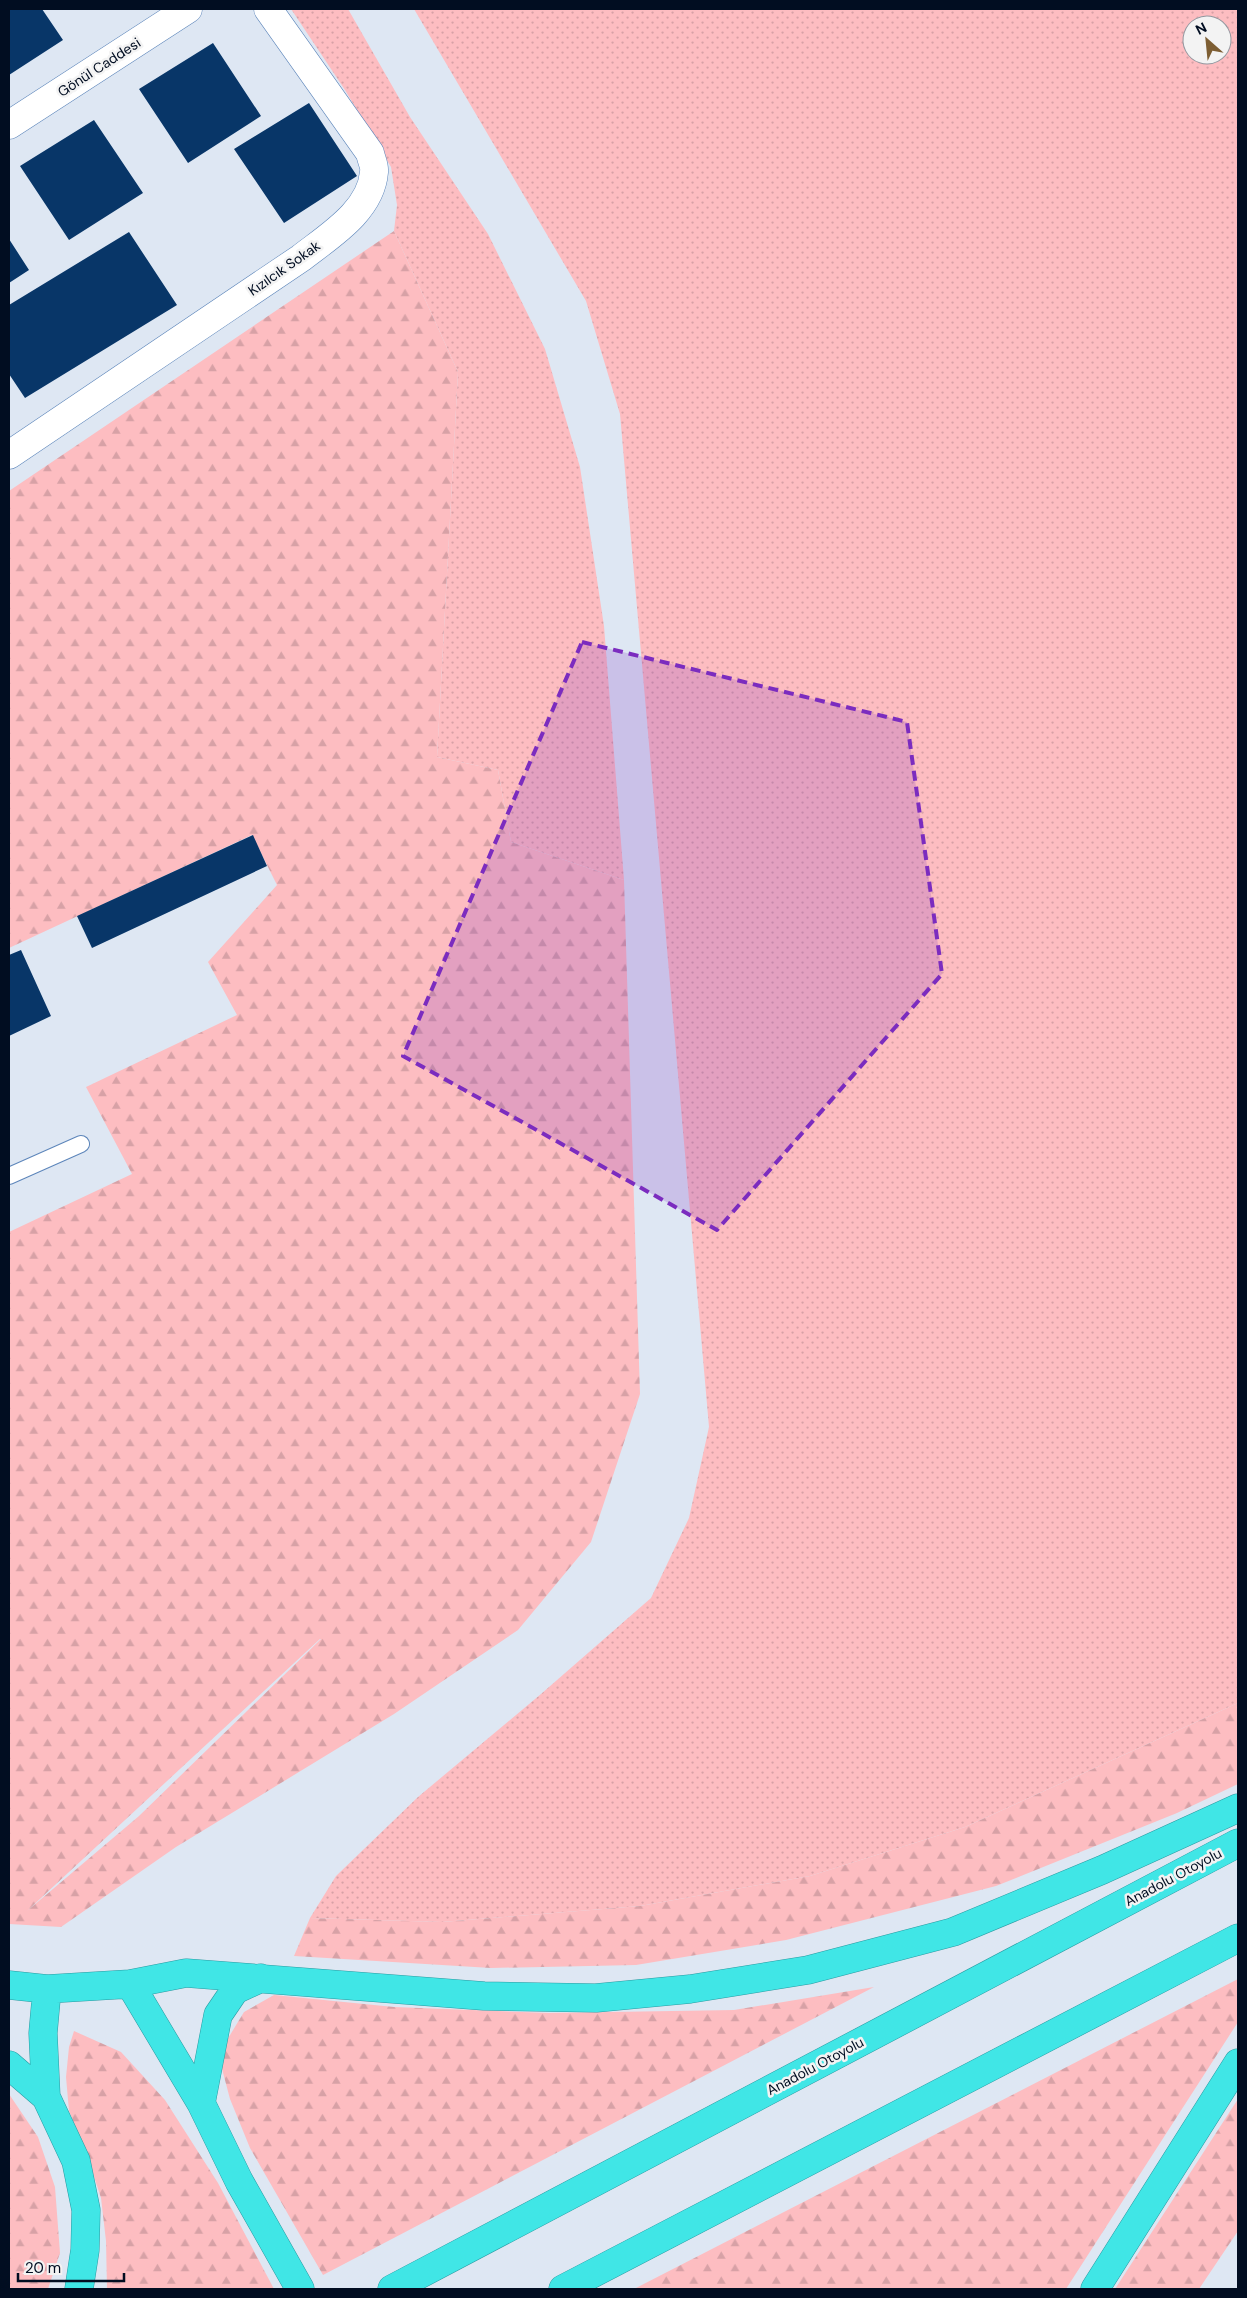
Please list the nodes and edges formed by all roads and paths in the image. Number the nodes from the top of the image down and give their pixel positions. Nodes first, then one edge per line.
1 (188, 9) edge
2 (268, 9) edge
3 (9, 126) edge
4 (9, 455) edge
5 (81, 1144) dead end
6 (9, 1176) edge
7 (1238, 1808) edge
8 (1238, 1843) edge
9 (1238, 1938) edge
10 (261, 1978) junction
11 (130, 1984) junction
12 (9, 1985) edge
13 (47, 1989) junction
14 (1238, 2063) edge
15 (9, 2065) edge
16 (46, 2097) junction
17 (201, 2103) junction
18 (79, 2289) edge
19 (300, 2289) edge
20 (392, 2289) edge
21 (563, 2289) edge
22 (1095, 2289) edge

1 - 3 street, Gönül Caddesi
2 - 4 street, Kızılcık Sokak
5 - 6 lane
7 - 10 highway
8 - 20 highway, Anadolu Otoyolu
9 - 21 highway
10 - 11 highway
10 - 17 highway
11 - 13 highway
11 - 17 highway
12 - 13 highway
13 - 16 highway
14 - 22 highway
15 - 16 highway
16 - 18 highway
17 - 19 highway

